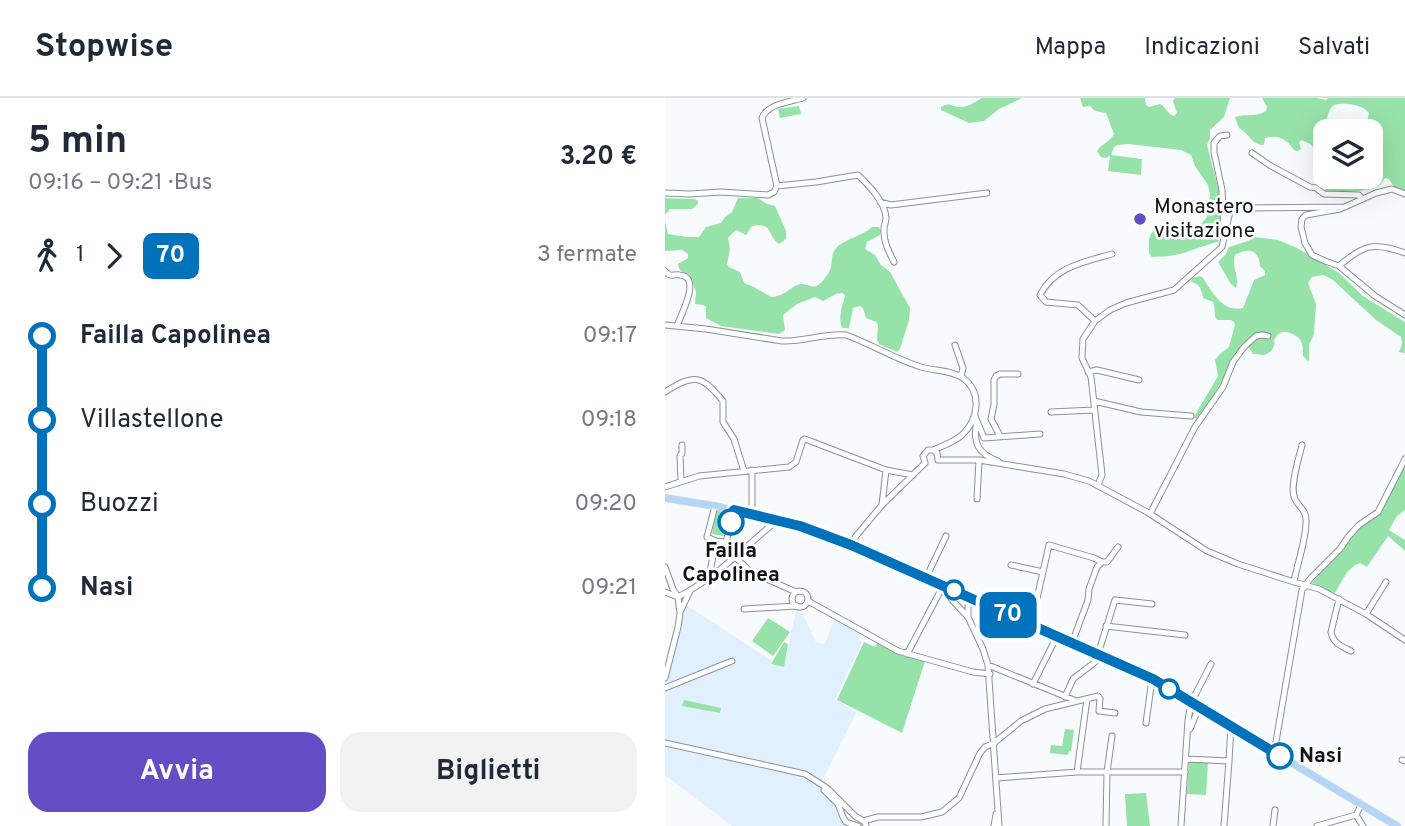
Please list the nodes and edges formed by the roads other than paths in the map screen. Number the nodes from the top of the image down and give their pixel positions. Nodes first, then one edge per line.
1 (803, 98) edge
2 (1227, 135) dead end
3 (1252, 153) dead end
4 (777, 186) junction
5 (665, 193) edge
6 (987, 193) dead end
7 (1405, 194) edge
8 (1362, 199) junction
9 (880, 202) junction
10 (1345, 207) junction
11 (1225, 237) junction
12 (1405, 253) edge
13 (1112, 254) dead end
14 (894, 262) dead end
15 (1339, 266) junction
16 (665, 271) edge
17 (1405, 315) edge
18 (1095, 321) junction
19 (665, 325) edge
20 (677, 326) junction
21 (1268, 336) dead end
22 (955, 345) dead end
23 (1088, 372) junction
24 (1018, 374) dead end
25 (961, 377) junction
26 (1139, 380) dead end
27 (665, 392) edge
28 (1094, 401) junction
29 (1094, 410) junction
30 (1051, 412) dead end
31 (1191, 416) dead end
32 (976, 419) junction
33 (1190, 429) dead end
34 (1039, 434) dead end
35 (1000, 436) junction
36 (682, 445) dead end
37 (946, 445) junction
38 (1302, 445) dead end
39 (933, 450) junction
40 (1405, 459) edge
41 (979, 460) junction
42 (933, 462) junction
43 (1011, 466) junction
44 (752, 470) junction
45 (886, 470) junction
46 (744, 471) junction
47 (913, 475) junction
48 (681, 481) junction
49 (1098, 485) junction
50 (665, 487) edge
51 (665, 498) edge
52 (977, 499) dead end
53 (881, 505) junction
54 (715, 506) junction
55 (734, 510) junction
56 (1148, 513) junction
57 (752, 514) junction
58 (777, 520) junction
59 (946, 536) dead end
60 (716, 541) junction
61 (726, 542) junction
62 (850, 545) junction
63 (1118, 547) dead end
64 (743, 551) junction
65 (735, 557) junction
66 (1102, 562) junction
67 (1011, 565) dead end
68 (665, 566) edge
69 (1043, 572) junction
70 (709, 577) junction
71 (926, 578) junction
72 (1294, 582) junction
73 (1386, 582) dead end
74 (1306, 585) junction
75 (943, 586) junction
76 (665, 592) edge
77 (958, 592) junction
78 (968, 597) junction
79 (681, 599) junction
80 (1339, 599) junction
81 (798, 601) junction
82 (953, 601) junction
83 (983, 603) junction
84 (1153, 604) dead end
85 (744, 609) dead end
86 (968, 609) junction
87 (1366, 614) junction
88 (968, 617) junction
89 (1031, 625) junction
90 (1106, 626) junction
91 (1185, 635) dead end
92 (1057, 636) junction
93 (1405, 640) edge
94 (1072, 643) junction
95 (1351, 651) dead end
96 (907, 654) junction
97 (1100, 655) junction
98 (731, 661) dead end
99 (1211, 664) dead end
100 (988, 665) junction
101 (990, 674) junction
102 (665, 678) edge
103 (1153, 679) junction
104 (1034, 684) junction
105 (665, 688) edge
106 (1065, 696) junction
107 (1087, 699) junction
108 (1074, 700) dead end
109 (1191, 703) junction
110 (1199, 707) junction
111 (1115, 713) dead end
112 (1146, 723) dead end
113 (1231, 726) junction
114 (1188, 735) junction
115 (1112, 736) dead end
116 (665, 743) edge
117 (994, 743) junction
118 (1274, 753) junction
119 (1186, 759) junction
120 (1229, 761) junction
121 (1077, 772) junction
122 (1107, 772) junction
123 (1185, 772) junction
124 (996, 778) junction
125 (820, 784) junction
126 (997, 800) junction
127 (1361, 804) junction
128 (1275, 810) dead end
129 (852, 813) junction
130 (1356, 815) junction
131 (843, 817) junction
132 (849, 824) edge
133 (862, 824) edge
134 (840, 826) edge
135 (994, 826) edge
136 (999, 826) edge
137 (1106, 826) edge
138 (1181, 826) edge
139 (1224, 826) edge
140 (1273, 826) edge
141 (1317, 826) edge
142 (1363, 826) edge
143 (1397, 826) edge

1 - 4 street
2 - 11 street
3 - 8 street
4 - 5 street
4 - 9 street
6 - 9 street
7 - 8 street
8 - 10 street
9 - 14 street
10 - 11 street
10 - 15 street
11 - 18 street
12 - 15 street
13 - 18 street
15 - 17 street
16 - 20 street
18 - 23 street
19 - 20 street
20 - 25 street
21 - 56 street
22 - 25 street
23 - 26 street
23 - 28 street
24 - 35 street
25 - 32 street
27 - 46 street
28 - 29 street
28 - 31 street
29 - 30 street
29 - 49 street
32 - 35 street
32 - 37 street
32 - 43 street
33 - 56 street
34 - 35 street
36 - 48 street
37 - 39 street
37 - 42 street
38 - 72 street
39 - 42 street
39 - 42 street
40 - 74 street
41 - 42 street
41 - 43 street
41 - 52 street
42 - 47 street
43 - 49 street
44 - 45 street
44 - 46 street
44 - 57 street
45 - 47 street
45 - 53 street
46 - 48 street
47 - 53 street
48 - 50 street
49 - 56 street
51 - 54 main road
53 - 62 street
54 - 55 main road
54 - 60 street
55 - 57 main road
55 - 61 street
56 - 72 street
57 - 58 main road
58 - 62 main road
58 - 64 street
59 - 71 street
60 - 61 street
60 - 70 street
61 - 64 street
62 - 71 main road
63 - 66 street
64 - 65 street
65 - 70 street
65 - 81 street
66 - 69 street
66 - 94 street
67 - 69 street
68 - 79 street
69 - 89 street
70 - 79 street
71 - 75 main road
72 - 74 street
73 - 87 street
74 - 80 street
74 - 118 street
75 - 77 main road
75 - 82 street
75 - 96 street
76 - 79 street
77 - 78 main road
77 - 82 street
78 - 83 main road
78 - 86 street
79 - 102 street
80 - 87 street
80 - 95 street
81 - 85 street
81 - 96 street
82 - 88 street
83 - 86 street
83 - 89 main road
84 - 90 street
86 - 88 street
87 - 93 street
88 - 100 street
89 - 92 main road
90 - 91 street
90 - 97 street
92 - 94 main road
92 - 104 street
94 - 97 main road
96 - 101 street
97 - 103 main road
97 - 106 street
98 - 105 street
99 - 109 street
100 - 101 street
100 - 104 street
101 - 117 street
103 - 109 main road
103 - 112 street
104 - 106 street
106 - 108 street
107 - 111 street
107 - 117 street
107 - 121 street
109 - 110 main road
109 - 114 street
110 - 113 main road
110 - 114 street
113 - 118 main road
113 - 120 street
114 - 119 street
115 - 122 street
116 - 125 street
117 - 124 street
117 - 133 street
118 - 127 main road
119 - 120 street
119 - 123 street
120 - 139 street
121 - 122 street
121 - 124 street
122 - 123 street
122 - 137 street
123 - 138 street
124 - 126 street
125 - 129 street
125 - 131 street
126 - 135 street
126 - 136 street
127 - 130 street
127 - 143 main road
128 - 140 street
129 - 131 street
129 - 132 street
129 - 133 street
130 - 141 street
130 - 142 street
131 - 132 street
131 - 134 street
132 - 133 street

